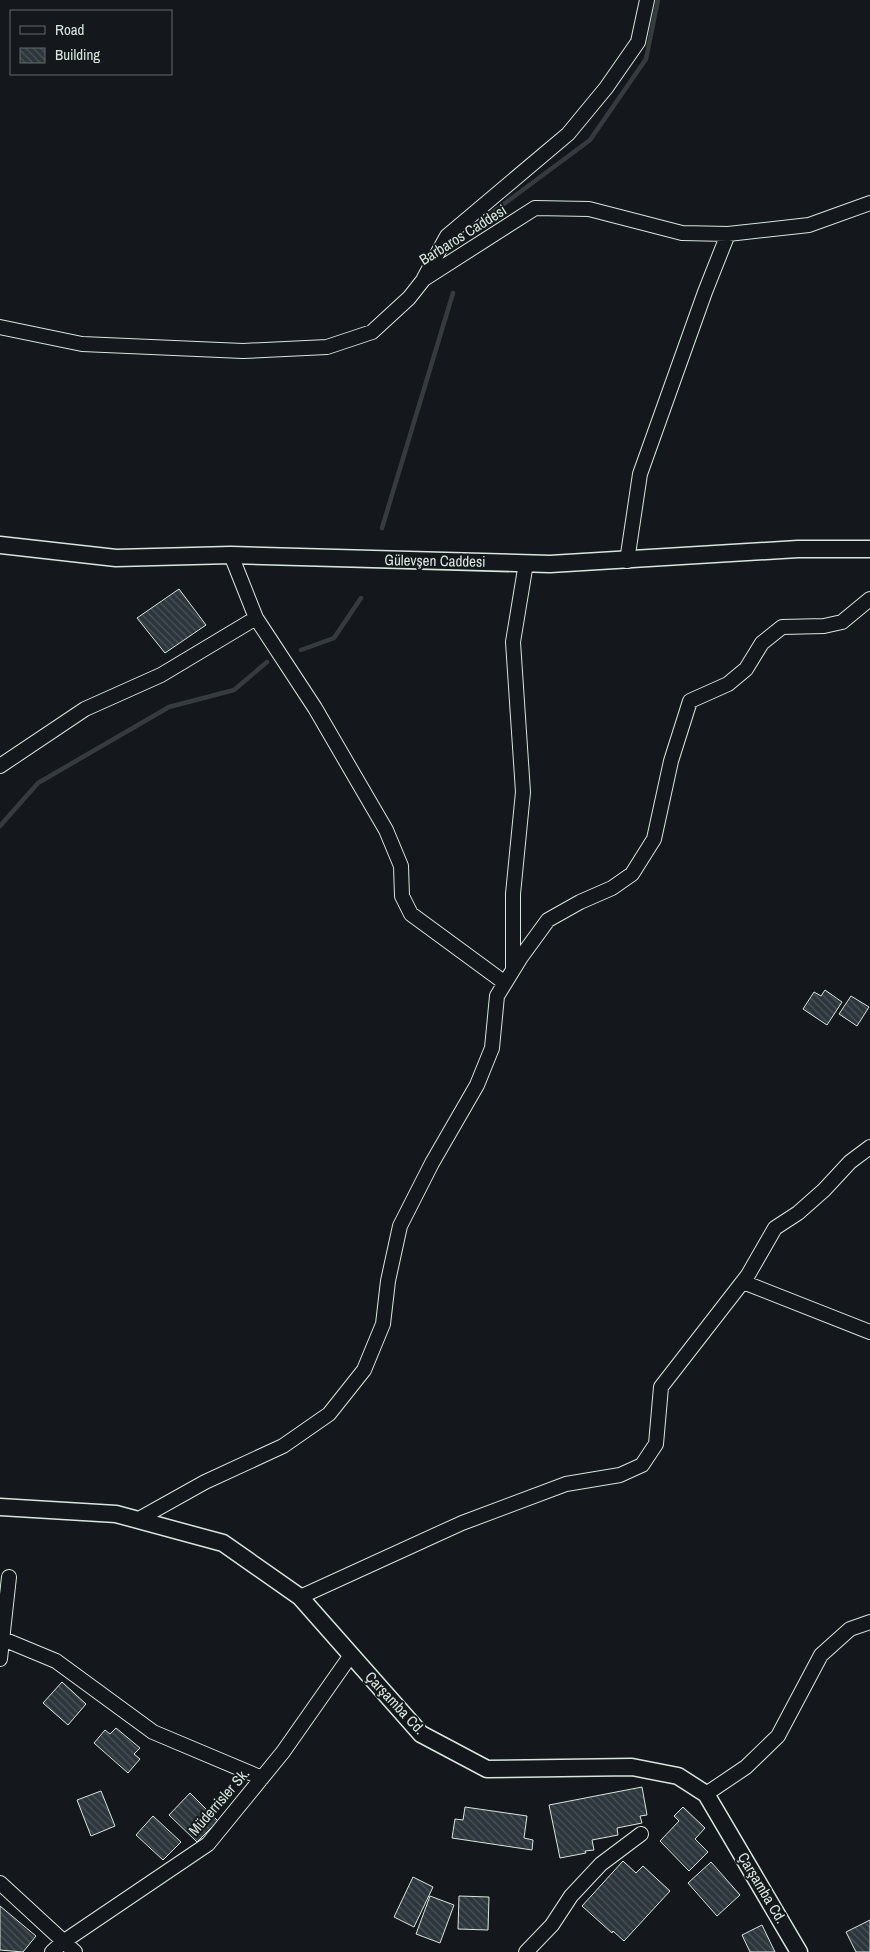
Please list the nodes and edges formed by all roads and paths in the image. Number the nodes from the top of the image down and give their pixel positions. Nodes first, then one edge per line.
1 (647, 0) edge
2 (870, 203) edge
3 (728, 234) junction
4 (424, 279) junction
5 (0, 327) edge
6 (0, 545) edge
7 (870, 549) edge
8 (230, 555) junction
9 (627, 561) junction
10 (526, 563) junction
11 (870, 599) edge
12 (256, 618) junction
13 (0, 766) edge
14 (513, 971) junction
15 (505, 983) junction
16 (870, 1147) edge
17 (743, 1282) junction
18 (870, 1332) edge
19 (0, 1507) edge
20 (137, 1520) junction
21 (9, 1577) dead end
22 (300, 1597) junction
23 (870, 1622) edge
24 (3, 1639) junction
25 (351, 1655) junction
26 (0, 1658) edge
27 (262, 1778) junction
28 (706, 1794) junction
29 (641, 1834) dead end
30 (0, 1883) edge
31 (58, 1947) edge
32 (74, 1952) edge
33 (526, 1952) edge
34 (799, 1952) edge

1 - 4 street
2 - 3 street, Barbaros Caddesi
3 - 4 street, Barbaros Caddesi
3 - 9 street
4 - 5 street, Barbaros Caddesi
6 - 8 street, Gülevşen Caddesi
7 - 9 street, Gülevşen Caddesi
8 - 10 street, Gülevşen Caddesi
8 - 12 street
9 - 10 street, Gülevşen Caddesi
10 - 14 street
11 - 14 street
12 - 13 street
12 - 15 street
14 - 15 street
15 - 20 street
16 - 17 street
17 - 18 street
17 - 22 street
19 - 20 street, Çarşamba Cd.
20 - 22 street, Çarşamba Cd.
21 - 24 street
22 - 25 street, Çarşamba Cd.
23 - 28 street
24 - 26 street
24 - 27 street
25 - 27 street, Müderrisler Sk.
25 - 28 street, Çarşamba Cd.
27 - 31 street, Müderrisler Sk.
28 - 34 street, Çarşamba Cd.
29 - 33 street
30 - 31 street
31 - 32 street

